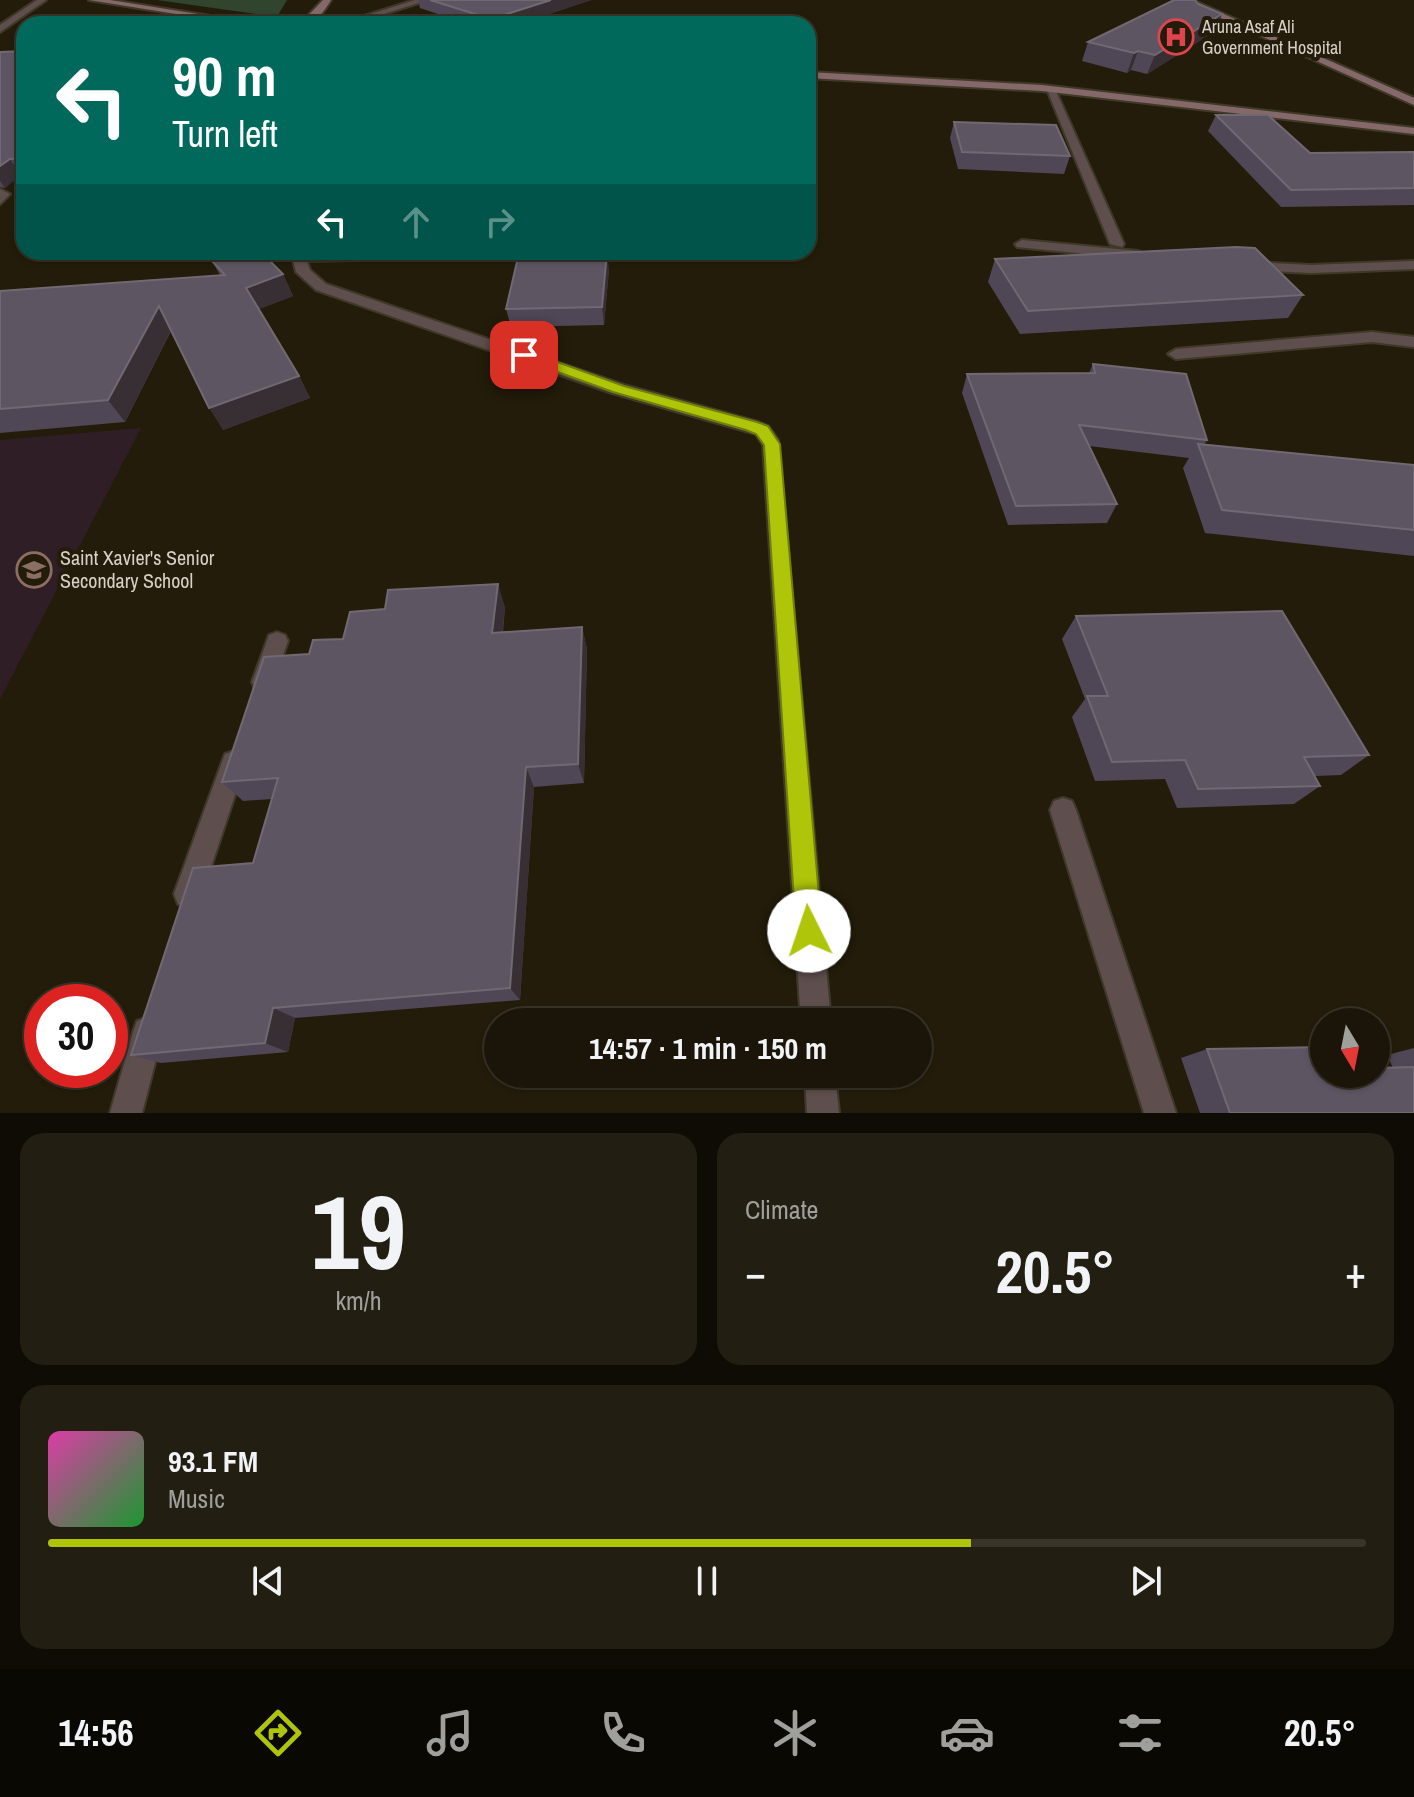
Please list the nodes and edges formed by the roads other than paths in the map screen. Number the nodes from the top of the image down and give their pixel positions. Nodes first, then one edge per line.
1 (42, 0) edge
2 (93, 0) edge
3 (327, 0) edge
4 (424, 0) edge
5 (796, 0) edge
6 (813, 0) edge
7 (1185, 0) edge
8 (19, 16) edge
9 (202, 16) edge
10 (314, 16) edge
11 (370, 16) edge
12 (816, 75) edge
13 (1050, 89) junction
14 (1414, 102) edge
15 (1414, 128) edge
16 (0, 193) edge
17 (0, 200) edge
18 (1022, 244) dead end
19 (1117, 244) dead end
20 (1152, 257) edge
21 (300, 260) edge
22 (1229, 264) edge
23 (1414, 265) edge
24 (1414, 342) edge
25 (1176, 354) dead end
26 (277, 641) dead end
27 (252, 712) edge
28 (242, 741) edge
29 (1063, 810) dead end
30 (181, 913) edge
31 (156, 1005) edge
32 (815, 1008) edge
33 (821, 1088) edge
34 (126, 1113) edge
35 (823, 1113) edge
36 (1160, 1113) edge

1 - 8 street
2 - 9 street
3 - 10 street
4 - 11 street
5 - 6 street
7 - 14 street
12 - 13 street
13 - 15 street
13 - 19 street
16 - 17 street
18 - 20 street
21 - 32 street
22 - 23 street
24 - 25 street
26 - 27 street
28 - 30 street
29 - 36 street
31 - 34 street
33 - 35 street

